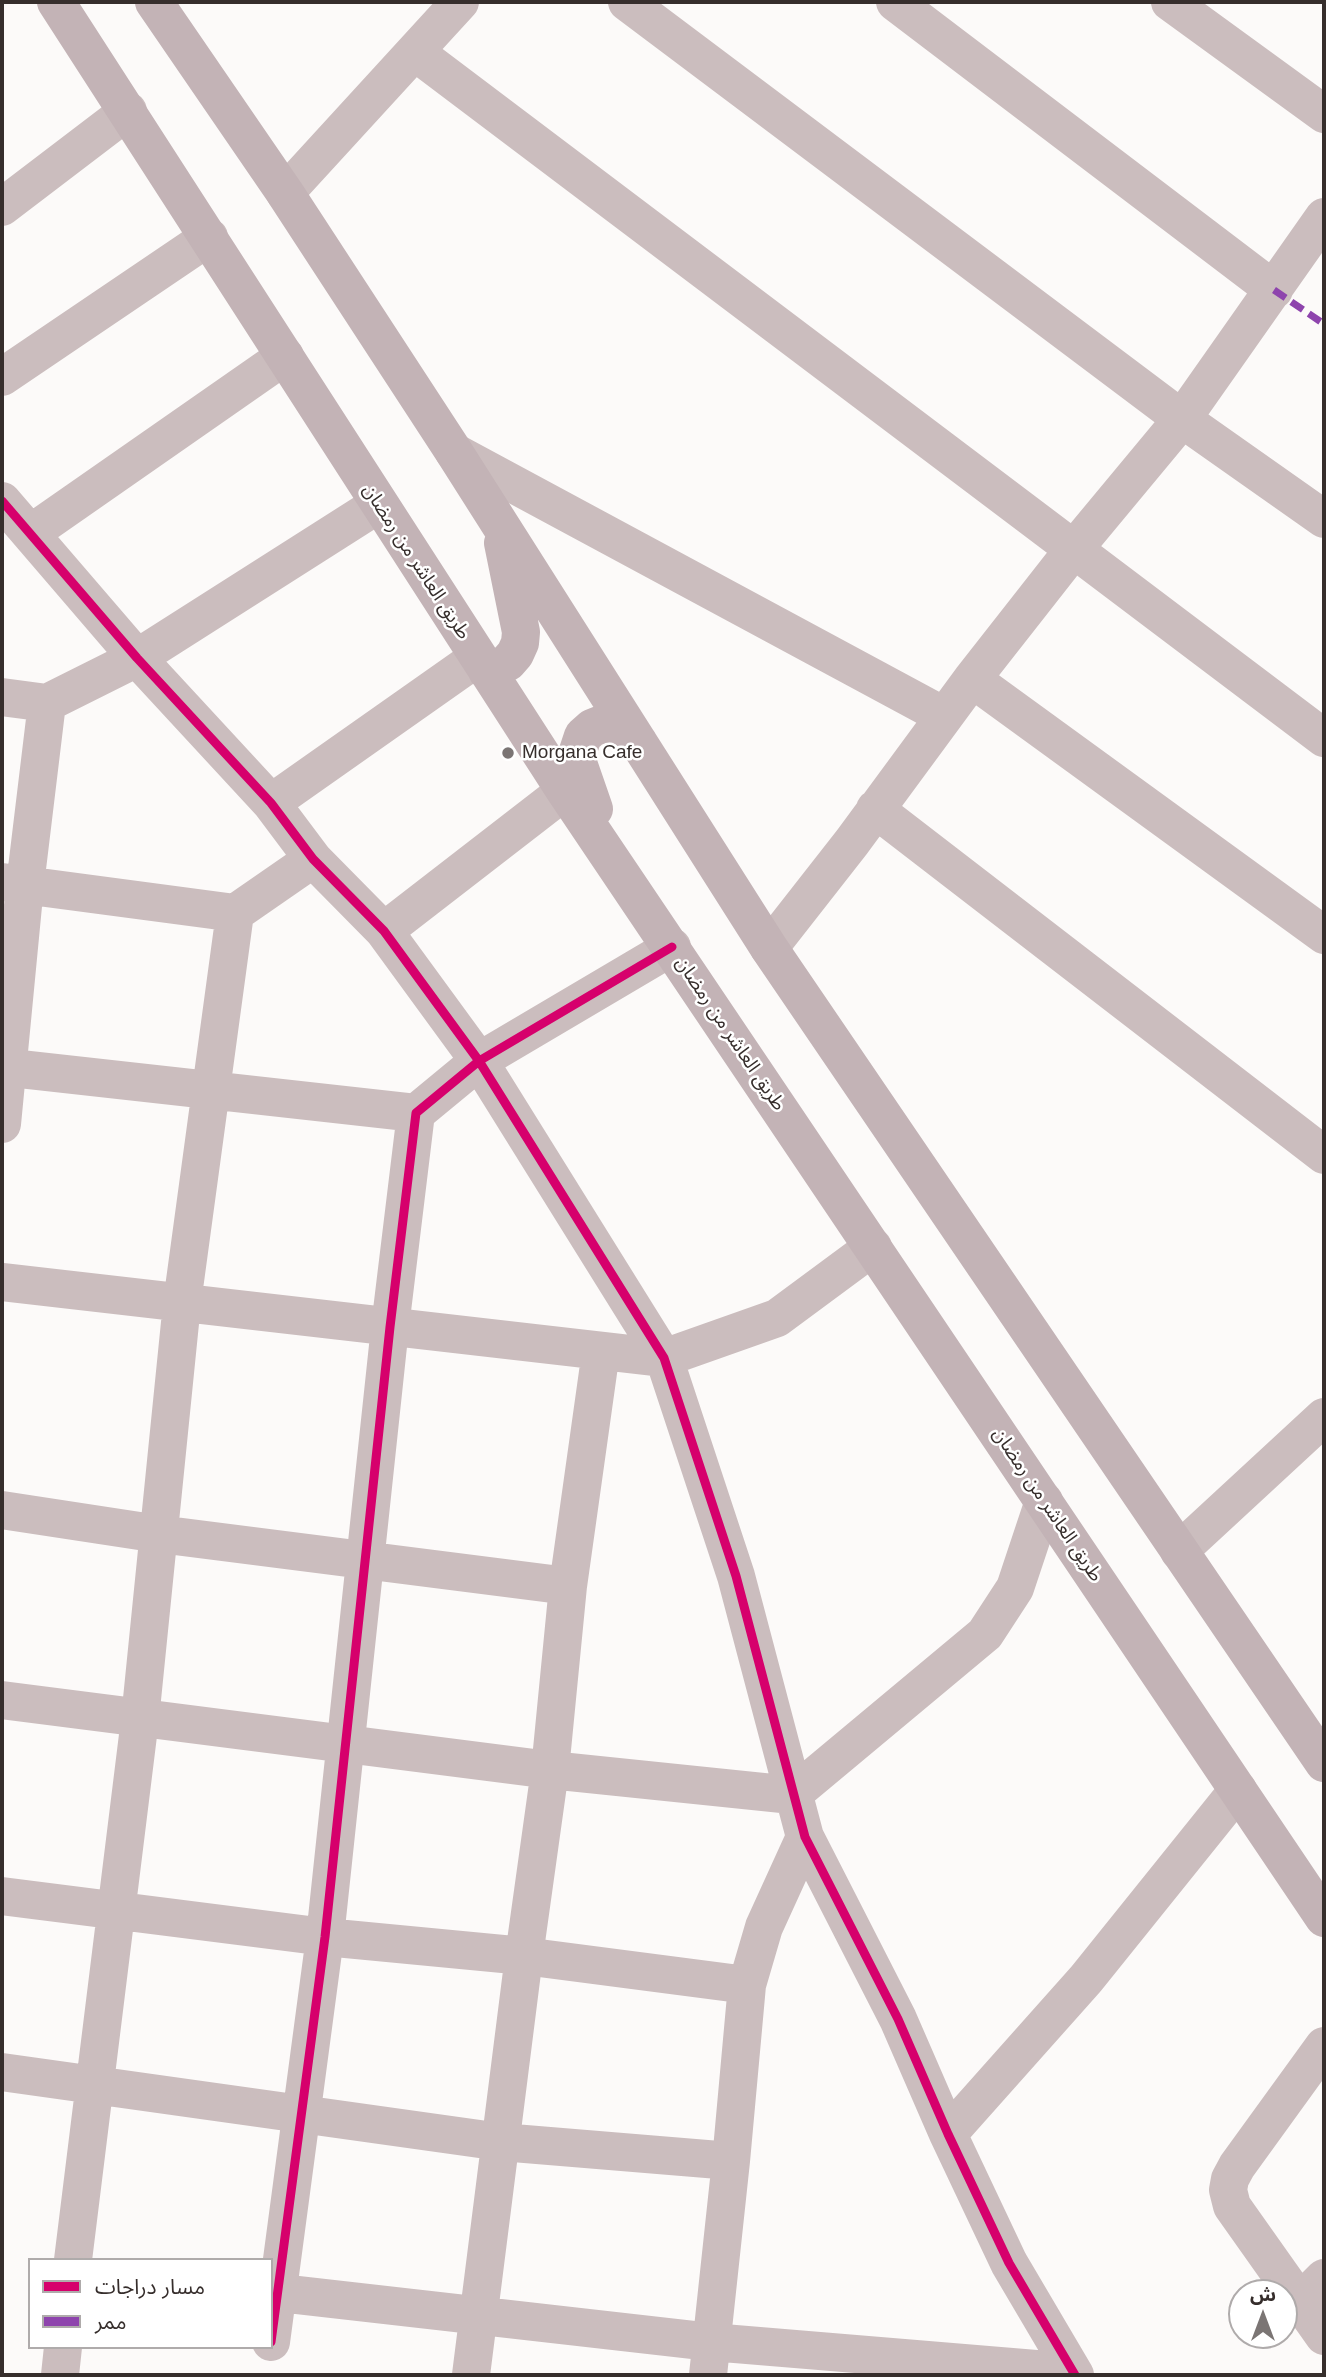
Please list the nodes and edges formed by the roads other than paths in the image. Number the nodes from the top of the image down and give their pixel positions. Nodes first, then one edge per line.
1 (56, 2) edge
2 (154, 2) edge
3 (460, 2) edge
4 (627, 2) edge
5 (895, 2) edge
6 (1170, 2) edge
7 (415, 52) junction
8 (128, 111) junction
9 (1324, 114) edge
10 (285, 193) junction
11 (2, 207) edge
12 (1324, 217) edge
13 (209, 237) junction
14 (1274, 290) junction
15 (285, 356) junction
16 (2, 377) edge
17 (1182, 419) junction
18 (454, 452) junction
19 (2, 500) edge
20 (379, 504) junction
21 (1324, 519) edge
22 (498, 521) junction
23 (31, 533) junction
24 (1074, 549) junction
25 (137, 658) junction
26 (482, 664) junction
27 (972, 678) junction
28 (2, 697) edge
29 (47, 704) junction
30 (944, 716) junction
31 (1324, 738) edge
32 (639, 743) junction
33 (565, 790) junction
34 (271, 803) junction
35 (875, 809) junction
36 (313, 859) junction
37 (614, 861) junction
38 (13, 884) edge
39 (236, 913) junction
40 (384, 931) junction
41 (1324, 935) edge
42 (672, 947) junction
43 (769, 948) junction
44 (479, 1061) junction
45 (5, 1067) edge
46 (212, 1091) junction
47 (416, 1112) junction
48 (2, 1125) edge
49 (1324, 1155) edge
50 (873, 1247) junction
51 (2, 1282) edge
52 (183, 1303) junction
53 (390, 1326) junction
54 (601, 1351) junction
55 (664, 1358) junction
56 (1324, 1417) edge
57 (1044, 1501) junction
58 (2, 1510) edge
59 (159, 1534) junction
60 (1179, 1551) junction
61 (365, 1559) junction
62 (568, 1586) junction
63 (2, 1700) edge
64 (140, 1719) junction
65 (345, 1743) junction
66 (1324, 1763) edge
67 (550, 1770) junction
68 (1238, 1790) junction
69 (792, 1795) junction
70 (805, 1837) junction
71 (2, 1896) edge
72 (117, 1910) junction
73 (1324, 1918) edge
74 (325, 1937) junction
75 (524, 1956) junction
76 (747, 1985) junction
77 (1324, 2046) edge
78 (2, 2072) edge
79 (95, 2084) junction
80 (302, 2113) junction
81 (948, 2134) junction
82 (501, 2142) junction
83 (731, 2161) junction
84 (73, 2258) edge
85 (1312, 2290) edge
86 (274, 2293) edge
87 (479, 2315) junction
88 (1324, 2336) edge
89 (63, 2349) edge
90 (270, 2349) edge
91 (709, 2359) edge
92 (1073, 2374) edge
93 (60, 2375) edge
94 (267, 2375) edge
95 (471, 2375) edge

1 - 8 main road, طريق العاشر من رمضان
2 - 10 main road
3 - 7 street
4 - 17 street
5 - 14 street
6 - 9 street
7 - 10 street
7 - 24 street
8 - 11 street
8 - 13 main road, طريق العاشر من رمضان
10 - 18 main road
12 - 14 street
13 - 15 main road, طريق العاشر من رمضان
13 - 16 street
14 - 17 street
15 - 20 main road, طريق العاشر من رمضان
15 - 23 street
17 - 21 street
17 - 24 street
18 - 22 main road
18 - 30 street
19 - 23 street
20 - 25 street
20 - 26 main road, طريق العاشر من رمضان
22 - 26 main road
22 - 32 main road
23 - 25 street
24 - 27 street
24 - 31 street
25 - 29 street
25 - 34 street
26 - 33 main road, طريق العاشر من رمضان
26 - 34 street
27 - 30 street
27 - 41 street
28 - 29 street
29 - 38 street
30 - 35 street
32 - 37 main road
32 - 43 main road
33 - 37 main road, طريق العاشر من رمضان
33 - 40 street
34 - 36 street
35 - 43 street
35 - 49 street
36 - 39 street
36 - 40 street
37 - 42 main road, طريق العاشر من رمضان
38 - 39 street
38 - 45 street
39 - 46 street
40 - 44 street
42 - 44 street
42 - 50 main road, طريق العاشر من رمضان
43 - 60 main road
44 - 47 street
44 - 55 street
45 - 46 street
45 - 48 street
46 - 47 street
46 - 52 street
47 - 53 street
50 - 55 street
50 - 57 main road, طريق العاشر من رمضان
51 - 52 street
52 - 53 street
52 - 59 street
53 - 54 street
53 - 61 street
54 - 55 street
54 - 62 street
55 - 69 street
56 - 60 street
57 - 68 main road, طريق العاشر من رمضان
57 - 69 street
58 - 59 street
59 - 61 street
59 - 64 street
60 - 66 main road
61 - 62 street
61 - 65 street
62 - 67 street
63 - 64 street
64 - 65 street
64 - 72 street
65 - 67 street
65 - 74 street
67 - 69 street
67 - 75 street
68 - 73 main road, طريق العاشر من رمضان
68 - 81 street
69 - 70 street
70 - 76 street
70 - 81 street
71 - 72 street
72 - 74 street
72 - 79 street
74 - 75 street
74 - 80 street
75 - 76 street
75 - 82 street
76 - 83 street
77 - 85 street
78 - 79 street
79 - 80 street
79 - 84 street
80 - 82 street
80 - 86 street
81 - 92 street
82 - 83 street
82 - 87 street
83 - 91 street
85 - 88 street
86 - 87 street
87 - 91 street
87 - 95 street
89 - 93 street
90 - 94 street
91 - 92 street

